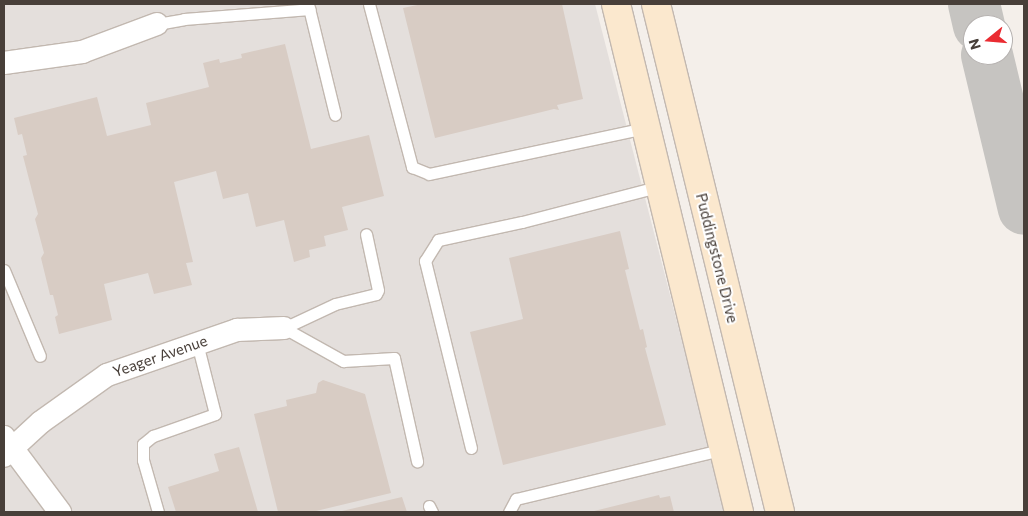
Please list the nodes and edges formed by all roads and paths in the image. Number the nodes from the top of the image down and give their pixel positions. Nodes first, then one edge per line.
1 (369, 4) edge
2 (616, 4) edge
3 (656, 4) edge
4 (309, 7) edge
5 (157, 24) joint
6 (4, 63) edge
7 (335, 115) dead end
8 (646, 128) junction
9 (661, 186) junction
10 (366, 234) dead end
11 (4, 270) edge
12 (284, 328) junction
13 (197, 343) junction
14 (40, 356) dead end
15 (6, 447) edge
16 (471, 448) dead end
17 (724, 450) junction
18 (417, 461) dead end
19 (60, 512) edge
20 (158, 512) edge
21 (509, 512) edge
22 (739, 512) edge
23 (780, 512) edge

1 - 8 lane
2 - 8 street
3 - 23 street, Puddingstone Drive
4 - 5 lane
4 - 7 lane
5 - 6 street
8 - 9 street
9 - 16 lane
9 - 17 street
10 - 12 lane
11 - 14 lane
12 - 13 street, Yeager Avenue
12 - 18 lane
13 - 15 street, Yeager Avenue
13 - 20 lane
15 - 19 street
17 - 21 lane
17 - 22 street

